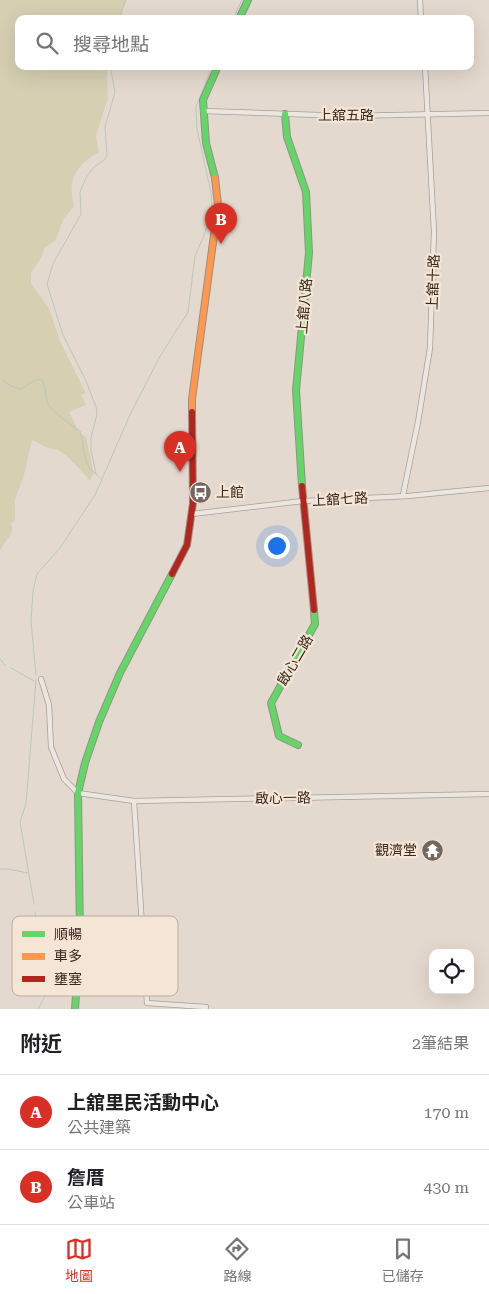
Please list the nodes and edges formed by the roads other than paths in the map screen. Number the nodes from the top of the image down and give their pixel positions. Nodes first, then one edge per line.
1 (248, 0) edge
2 (420, 0) edge
3 (242, 15) edge
4 (421, 15) edge
5 (216, 70) edge
6 (424, 70) edge
7 (203, 111) junction
8 (489, 113) edge
9 (284, 114) junction
10 (428, 114) junction
11 (489, 488) edge
12 (402, 495) junction
13 (303, 501) junction
14 (192, 514) junction
15 (41, 679) dead end
16 (298, 745) dead end
17 (78, 793) junction
18 (489, 794) edge
19 (134, 801) junction
20 (80, 916) edge
21 (142, 916) edge
22 (76, 996) edge
23 (147, 996) edge
24 (206, 1007) dead end
25 (75, 1009) edge

1 - 3 street
2 - 4 street
5 - 7 street
6 - 10 street, 上舘十路
7 - 9 street, 上舘五路
7 - 14 street
8 - 10 street, 上舘五路
9 - 10 street, 上舘五路
9 - 13 street, 上舘八路
10 - 12 street, 上舘十路
11 - 12 street, 上舘七路
12 - 13 street, 上舘七路
13 - 14 street, 上舘七路
13 - 16 street, 啟心二路
14 - 17 street
15 - 17 street
17 - 19 street, 啟心一路
17 - 20 street
18 - 19 street, 啟心一路
19 - 21 street
22 - 25 street
23 - 24 street

